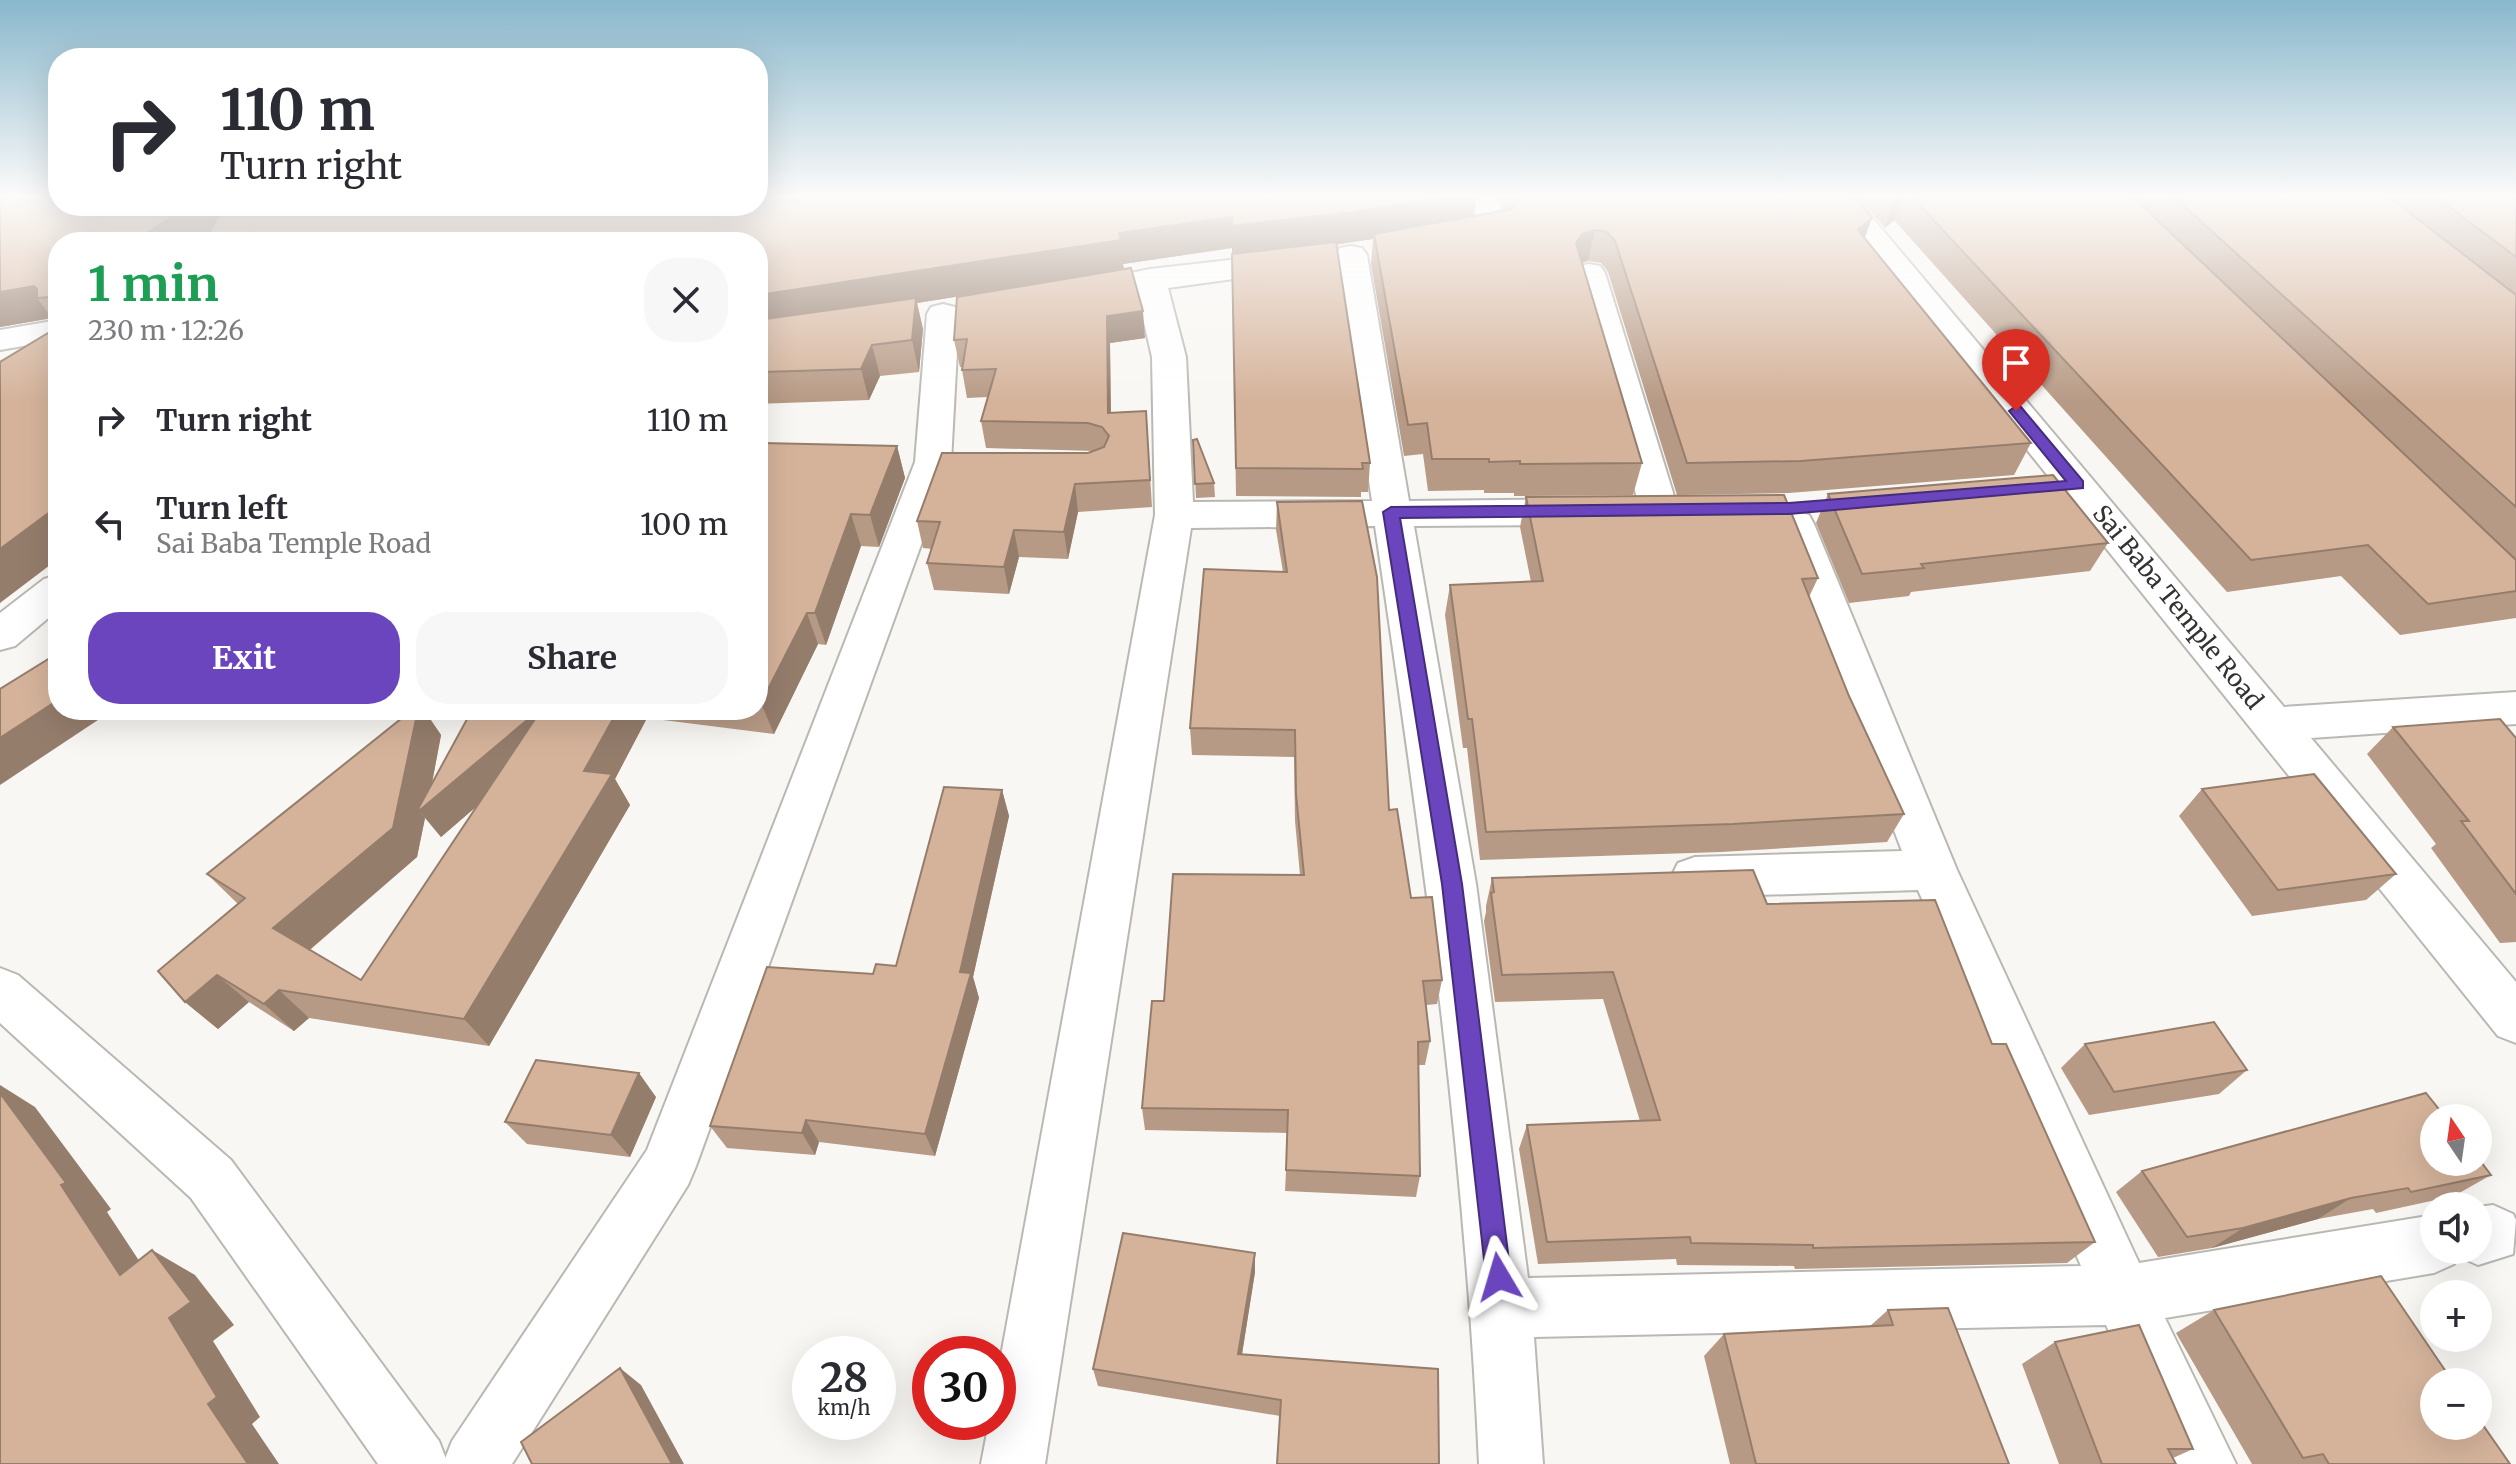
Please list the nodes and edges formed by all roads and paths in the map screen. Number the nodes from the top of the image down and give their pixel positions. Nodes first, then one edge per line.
1 (1267, 264) edge
2 (1367, 264) edge
3 (1894, 264) edge
4 (1589, 273) edge
5 (1150, 279) junction
6 (1091, 289) edge
7 (943, 313) dead end
8 (48, 332) edge
9 (0, 340) edge
10 (2077, 485) junction
11 (2032, 489) edge
12 (1790, 508) edge
13 (1391, 512) junction
14 (1174, 515) junction
15 (48, 597) edge
16 (0, 635) edge
17 (2516, 708) edge
18 (2273, 724) junction
19 (1933, 870) junction
20 (1654, 878) edge
21 (1499, 883) edge
22 (1452, 884) junction
23 (0, 991) edge
24 (2516, 1020) edge
25 (2420, 1246) edge
26 (2123, 1295) junction
27 (1502, 1308) junction
28 (416, 1464) edge
29 (475, 1464) edge
30 (1013, 1464) edge
31 (1511, 1464) edge
32 (2204, 1464) edge

1 - 5 street
2 - 13 street
3 - 10 street, Sai Baba Temple Road
4 - 13 street
5 - 6 street
5 - 14 street
7 - 29 street
8 - 9 street
10 - 11 street
10 - 18 street, Sai Baba Temple Road
12 - 19 street
13 - 14 street
13 - 22 street
14 - 30 street
15 - 16 street
17 - 18 street
18 - 24 street, Sai Baba Temple Road
19 - 20 street
19 - 26 street
21 - 22 street
22 - 27 street
23 - 28 street
25 - 26 street
26 - 27 street
26 - 32 street
27 - 31 street

